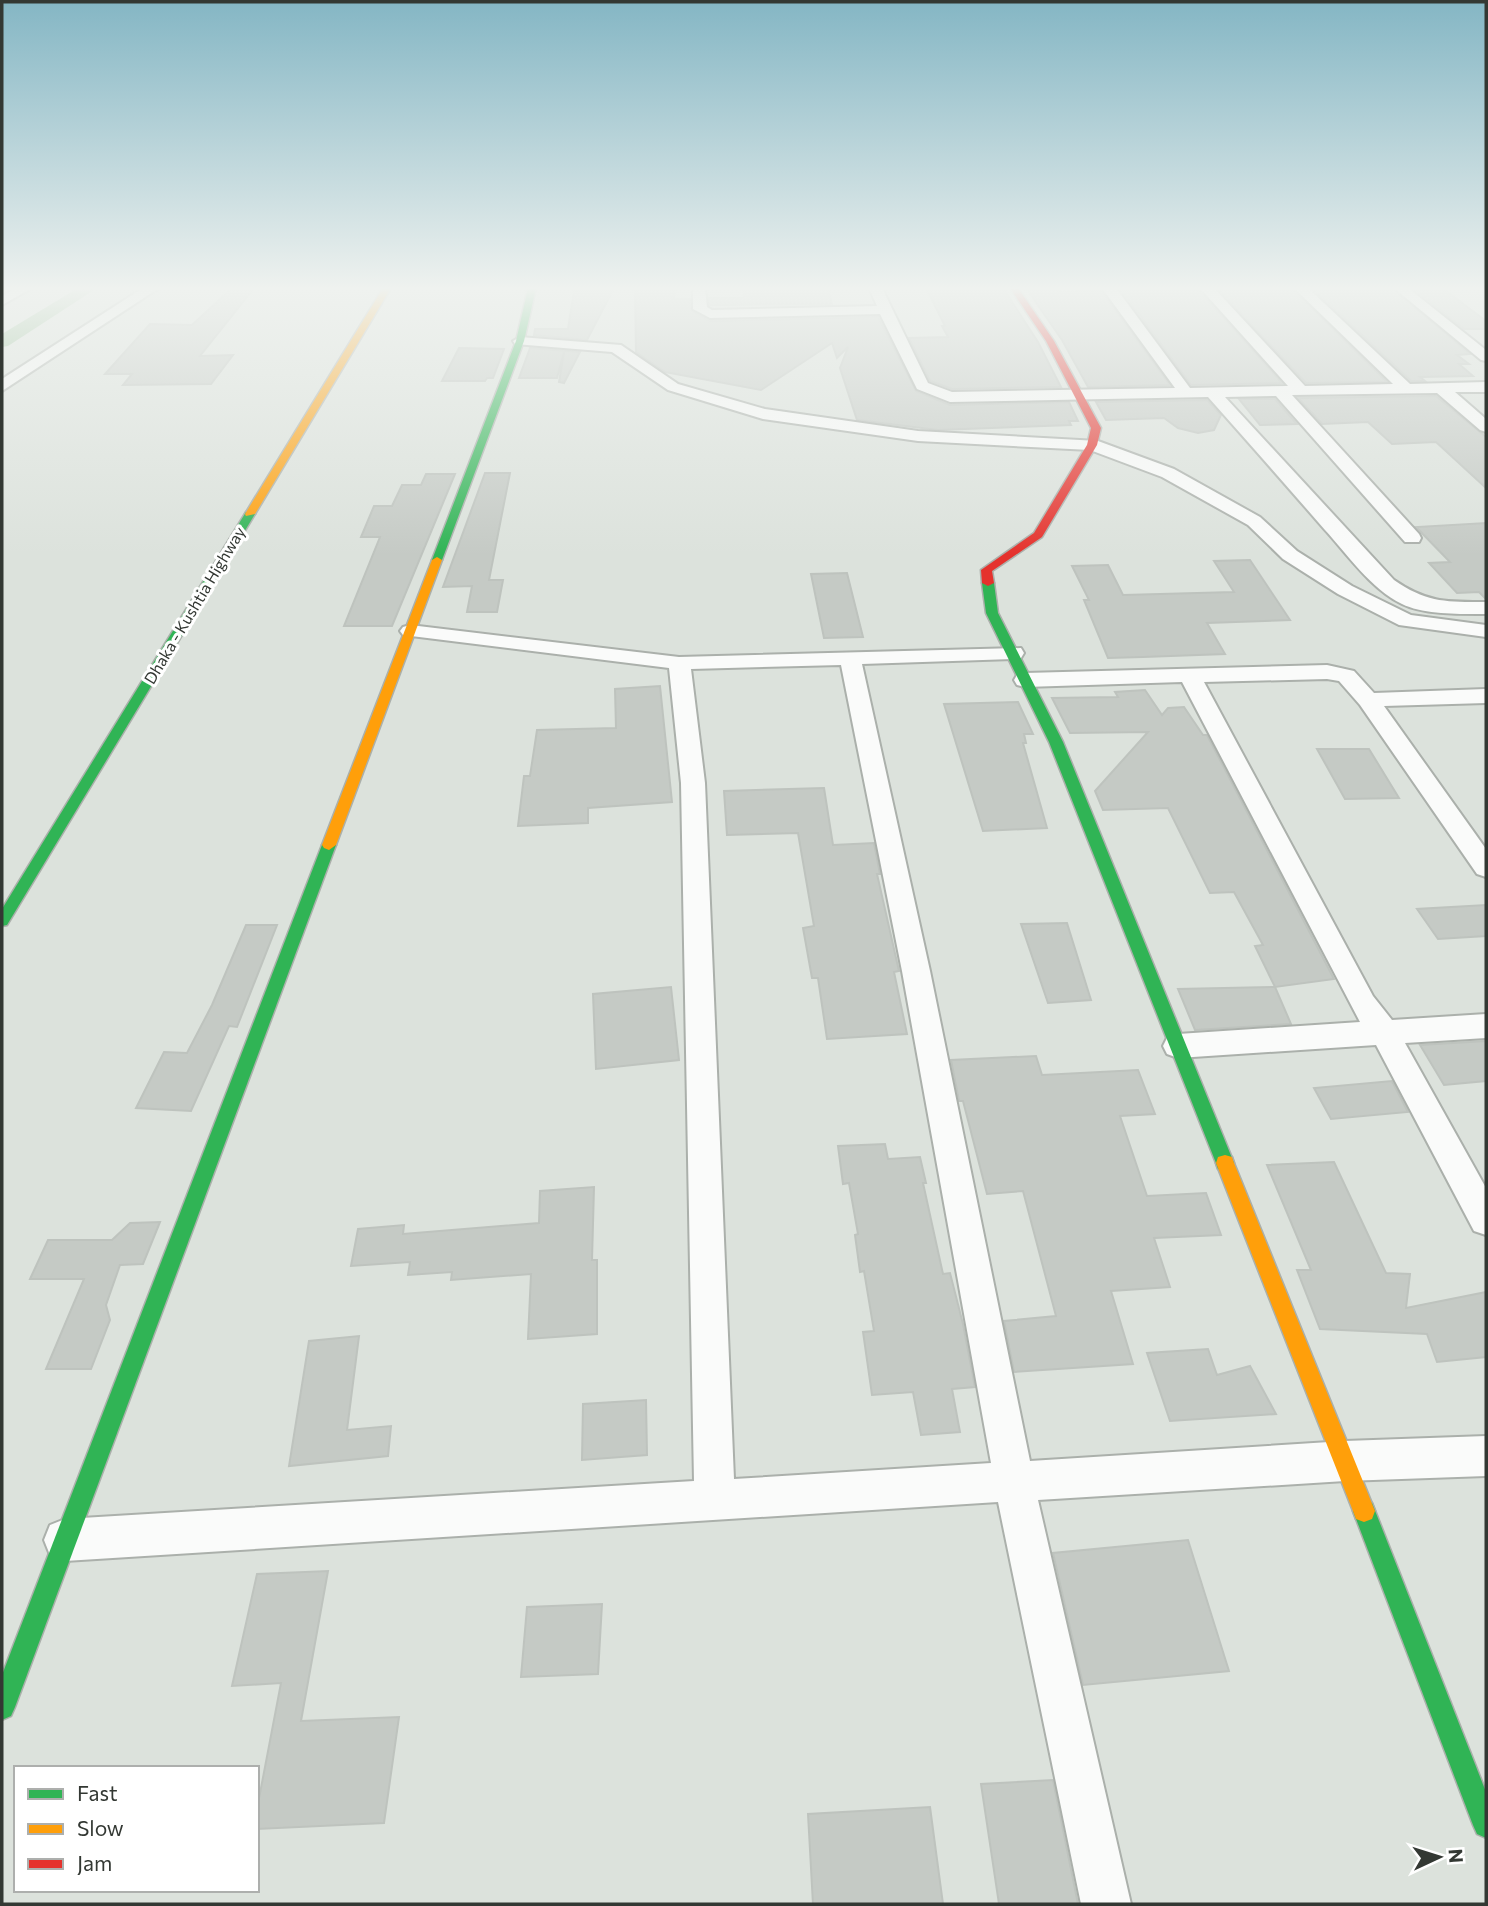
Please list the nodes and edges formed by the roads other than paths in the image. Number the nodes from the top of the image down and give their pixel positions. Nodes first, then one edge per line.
1 (333, 377) edge
2 (506, 377) edge
3 (658, 377) edge
4 (918, 377) edge
5 (1070, 377) edge
6 (1174, 377) edge
7 (1288, 377) edge
8 (1394, 377) edge
9 (1486, 387) edge
10 (1441, 388) junction
11 (1407, 389) junction
12 (1301, 391) junction
13 (1281, 392) junction
14 (1213, 393) junction
15 (1187, 394) junction
16 (1080, 396) junction
17 (1486, 428) edge
18 (1092, 445) junction
19 (1412, 538) dead end
20 (1486, 608) edge
21 (410, 631) junction
22 (1486, 631) edge
23 (1013, 653) junction
24 (850, 658) junction
25 (679, 663) junction
26 (1190, 676) junction
27 (1025, 680) junction
28 (1486, 696) edge
29 (1368, 700) junction
30 (1486, 868) edge
31 (2, 921) edge
32 (1486, 1026) edge
33 (1384, 1032) junction
34 (1178, 1046) junction
35 (1486, 1220) edge
36 (1486, 1456) edge
37 (1345, 1461) junction
38 (1014, 1482) junction
39 (715, 1501) junction
40 (65, 1540) junction
41 (2, 1707) edge
42 (1486, 1825) edge
43 (1106, 1904) edge

1 - 31 street, Dhaka - Kushtia Highway
2 - 21 street
3 - 18 street
4 - 16 street
5 - 16 street
6 - 15 street
7 - 12 street
8 - 11 street
9 - 10 street
10 - 11 street
10 - 17 street
11 - 12 street
12 - 13 street
13 - 14 street
13 - 19 street
14 - 15 street
14 - 20 street
15 - 16 street
16 - 18 street
18 - 22 street
18 - 23 street
21 - 25 street
21 - 40 street
23 - 24 street
23 - 27 street
24 - 25 street
24 - 38 street
25 - 39 street
26 - 27 street
26 - 29 street
26 - 33 street
27 - 34 street
28 - 29 street
29 - 30 street
32 - 33 street
33 - 34 street
33 - 35 street
34 - 37 street
36 - 37 street
37 - 38 street
37 - 42 street
38 - 39 street
38 - 43 street
39 - 40 street
40 - 41 street

